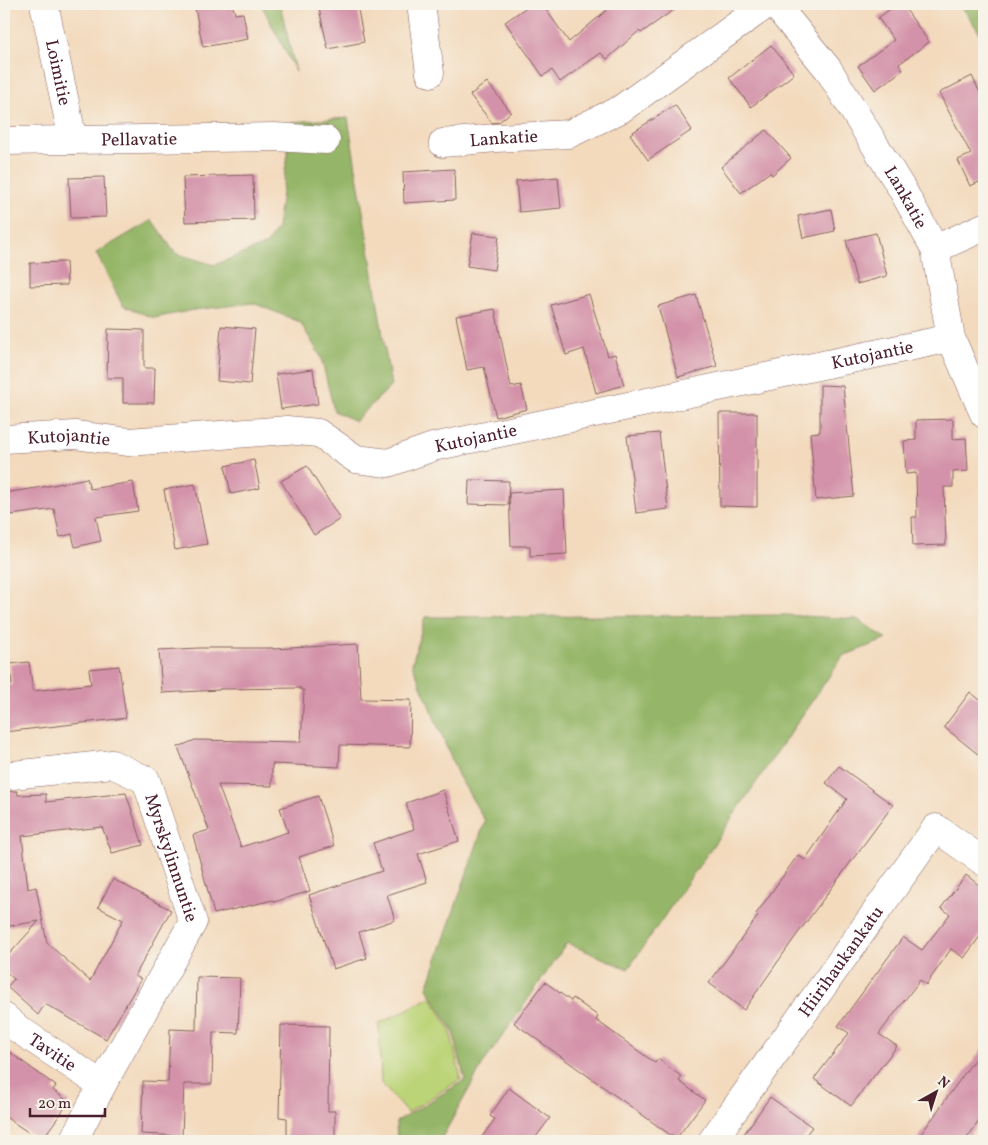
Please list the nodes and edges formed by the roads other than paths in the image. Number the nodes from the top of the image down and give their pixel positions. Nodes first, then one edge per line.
1 (44, 4) edge
2 (420, 4) edge
3 (767, 4) edge
4 (775, 4) edge
5 (430, 73) dead end
6 (73, 140) junction
7 (326, 140) dead end
8 (4, 141) edge
9 (443, 143) dead end
10 (984, 227) edge
11 (935, 249) junction
12 (951, 338) junction
13 (984, 414) edge
14 (4, 439) edge
15 (4, 776) edge
16 (984, 862) edge
17 (4, 1017) edge
18 (102, 1085) junction
19 (73, 1141) edge
20 (712, 1141) edge

1 - 6 street, Loimitie
2 - 5 street
3 - 9 street, Lankatie
4 - 11 street, Lankatie
6 - 7 street, Pellavatie
6 - 8 street, Pellavatie
10 - 11 street
11 - 12 street, Lankatie
12 - 13 street, Lankatie
12 - 14 street, Kutojantie
15 - 18 street, Myrskylinnuntie
16 - 20 street, Hiirihaukankatu
17 - 18 street, Tavitie
18 - 19 street, Myrskylinnuntie

